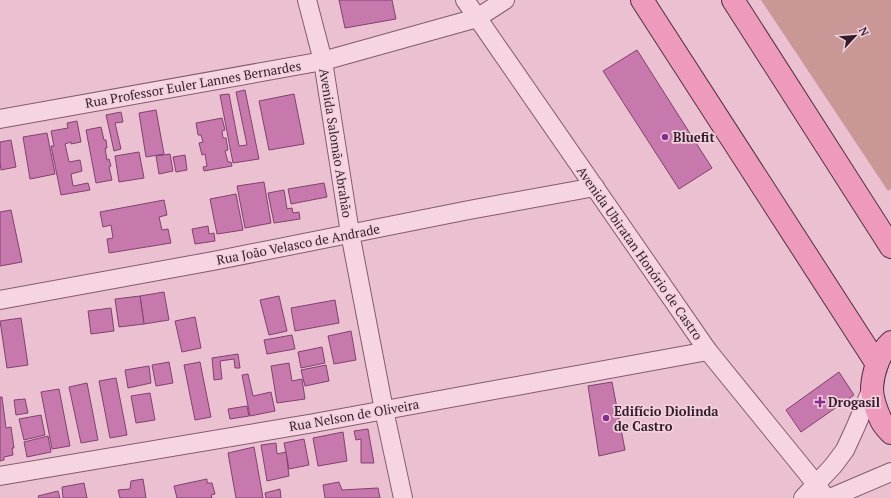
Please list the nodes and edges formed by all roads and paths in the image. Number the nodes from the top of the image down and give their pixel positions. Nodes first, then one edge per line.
1 (307, 0) edge
2 (464, 0) edge
3 (504, 0) edge
4 (642, 0) edge
5 (733, 0) edge
6 (477, 18) junction
7 (322, 61) junction
8 (0, 119) edge
9 (595, 187) junction
10 (350, 233) junction
11 (891, 248) edge
12 (0, 300) edge
13 (891, 342) edge
14 (708, 351) junction
15 (876, 364) junction
16 (872, 388) junction
17 (384, 410) junction
18 (891, 433) edge
19 (891, 472) edge
20 (0, 476) edge
21 (821, 491) edge
22 (403, 498) edge
23 (803, 498) edge
24 (830, 498) edge

1 - 7 street, Avenida Salomão Abrahão
2 - 6 street, Avenida Ubiratan Honório de Castro
3 - 6 street, Rua Professor Euler Lannes Bernardes
4 - 15 main road
5 - 11 main road
6 - 7 street, Rua Professor Euler Lannes Bernardes
6 - 9 street, Avenida Ubiratan Honório de Castro
7 - 8 street, Rua Professor Euler Lannes Bernardes
7 - 10 street, Avenida Salomão Abrahão
9 - 10 street, Rua João Velasco de Andrade
9 - 14 street, Avenida Ubiratan Honório de Castro
10 - 12 street, Rua João Velasco de Andrade
10 - 17 street, Avenida Salomão Abrahão
13 - 15 main road
14 - 17 street, Rua Nelson de Oliveira
14 - 21 street, Avenida Ubiratan Honório de Castro
15 - 16 main road
16 - 18 main road
16 - 21 street
17 - 20 street, Rua Nelson de Oliveira
17 - 22 street, Avenida Salomão Abrahão
19 - 24 street
21 - 23 street

